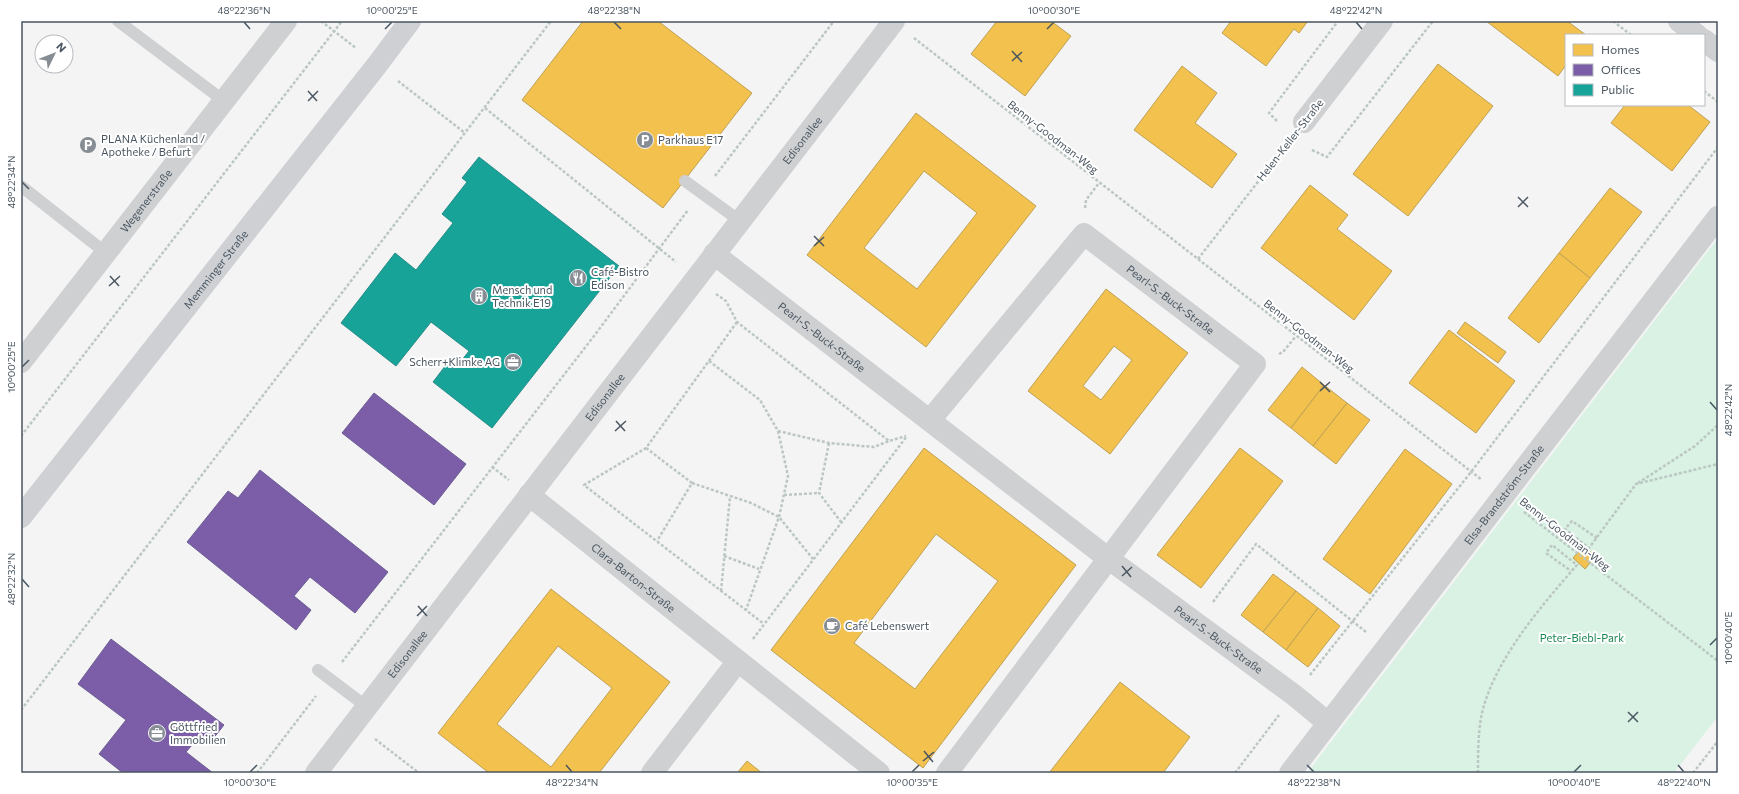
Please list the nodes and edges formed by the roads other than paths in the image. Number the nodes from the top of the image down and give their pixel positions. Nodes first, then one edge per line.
1 (118, 21) edge
2 (286, 21) edge
3 (410, 21) edge
4 (1382, 21) edge
5 (1679, 21) edge
6 (894, 22) edge
7 (1696, 34) edge
8 (1705, 41) edge
9 (1718, 51) edge
10 (224, 101) junction
11 (1304, 122) road end
12 (685, 181) dead end
13 (21, 186) edge
14 (1718, 217) edge
15 (740, 221) junction
16 (106, 253) junction
17 (714, 254) junction
18 (21, 362) edge
19 (930, 420) junction
20 (528, 495) junction
21 (21, 516) edge
22 (1108, 559) junction
23 (738, 661) junction
24 (318, 670) dead end
25 (367, 707) junction
26 (1328, 723) junction
27 (316, 773) edge
28 (652, 773) edge
29 (879, 773) edge
30 (947, 773) edge
31 (1290, 773) edge

1 - 10 lane
2 - 10 street, Wegenerstraße
3 - 21 main road, Memminger Straße
4 - 11 street, Helen-Keller-Straße
5 - 7 street
6 - 15 street, Edisonallee
8 - 9 street
10 - 16 street, Wegenerstraße
12 - 15 lane
13 - 16 lane
14 - 26 street, Elsa-Brandström-Straße
15 - 17 street, Edisonallee
16 - 18 street, Wegenerstraße
17 - 19 street, Pearl-S.-Buck-Straße
17 - 20 street, Edisonallee
19 - 22 street, Pearl-S.-Buck-Straße
19 - 22 street, Pearl-S.-Buck-Straße
20 - 23 street, Clara-Barton-Straße
20 - 25 street, Edisonallee
22 - 26 street, Pearl-S.-Buck-Straße
22 - 30 street, Pearl-S.-Buck-Straße
23 - 28 street
23 - 29 street, Clara-Barton-Straße
24 - 25 lane
25 - 27 street, Edisonallee
26 - 31 street, Elsa-Brandström-Straße

